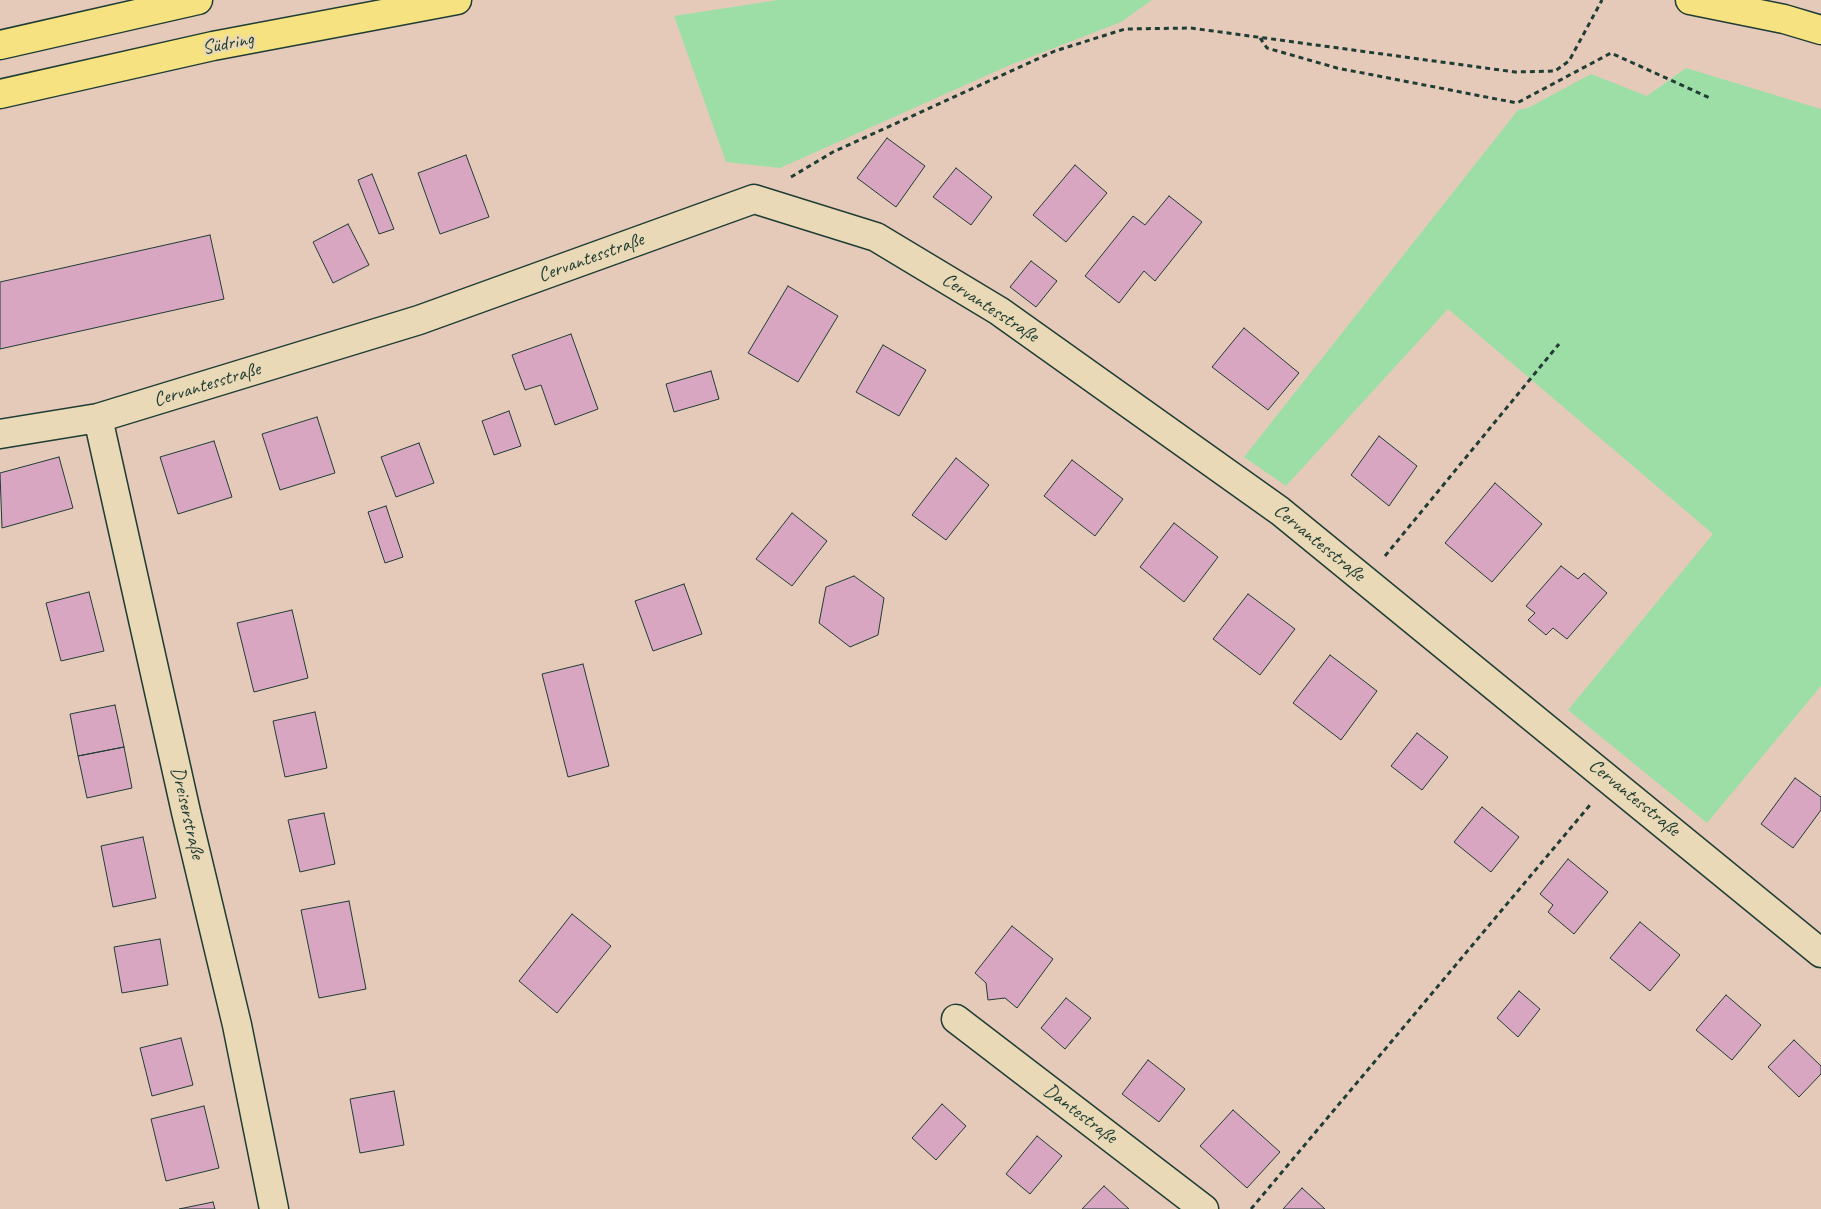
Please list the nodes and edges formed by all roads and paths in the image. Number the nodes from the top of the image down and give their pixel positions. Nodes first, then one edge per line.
1 (198, 0) edge
2 (457, 0) edge
3 (1602, 0) edge
4 (1690, 0) edge
5 (1821, 30) edge
6 (1260, 38) junction
7 (0, 45) edge
8 (0, 94) edge
9 (1710, 98) dead end
10 (754, 199) junction
11 (1559, 344) dead end
12 (98, 418) junction
13 (0, 434) edge
14 (1366, 580) junction
15 (1611, 779) junction
16 (1821, 953) edge
17 (956, 1020) dead end
18 (274, 1209) edge
19 (1204, 1209) edge
20 (1251, 1209) edge

1 - 7 main road
2 - 8 main road, Südring
3 - 6 path
4 - 5 main road
6 - 9 path
6 - 10 path
10 - 12 street, Cervantesstraße
10 - 14 street, Cervantesstraße
11 - 14 path
12 - 13 street, Cervantesstraße
12 - 18 street, Dreiserstraße
14 - 15 street, Cervantesstraße
15 - 16 street, Cervantesstraße
15 - 20 path
17 - 19 street, Dantestraße

